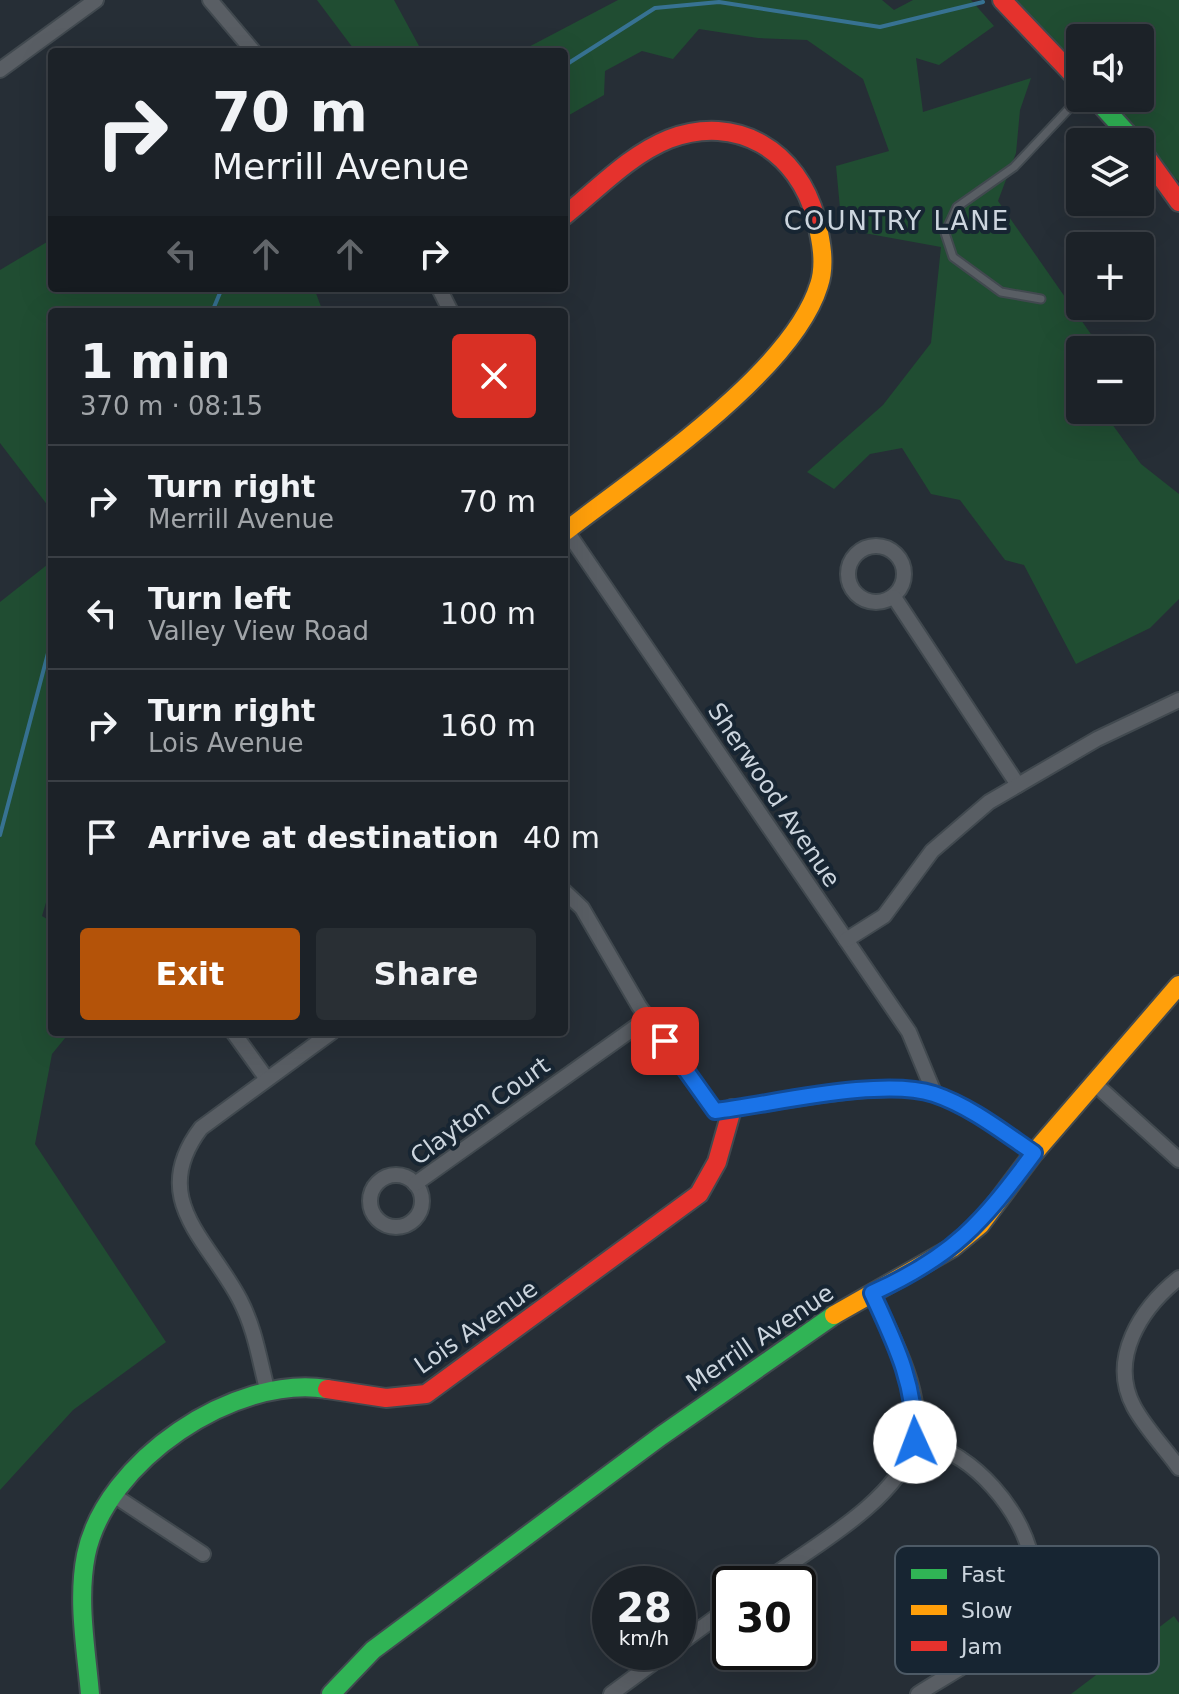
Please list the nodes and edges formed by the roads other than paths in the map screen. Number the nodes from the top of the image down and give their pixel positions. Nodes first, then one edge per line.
1 (96, 0) edge
2 (210, 0) edge
3 (1002, 0) edge
4 (251, 48) edge
5 (1066, 67) edge
6 (0, 70) edge
7 (1066, 112) edge
8 (1108, 112) edge
9 (1122, 128) edge
10 (1154, 160) edge
11 (1154, 167) edge
12 (1179, 181) edge
13 (1179, 202) edge
14 (568, 213) edge
15 (1041, 299) dead end
16 (568, 527) edge
17 (568, 533) edge
18 (894, 597) junction
19 (1179, 700) edge
20 (1018, 785) junction
21 (568, 895) edge
22 (846, 940) junction
23 (1179, 985) edge
24 (648, 1018) junction
25 (236, 1036) edge
26 (326, 1036) edge
27 (267, 1079) junction
28 (1094, 1083) junction
29 (935, 1095) junction
30 (732, 1109) junction
31 (1034, 1153) junction
32 (1179, 1160) edge
33 (415, 1184) dead end
34 (1179, 1278) edge
35 (872, 1293) junction
36 (267, 1389) junction
37 (915, 1442) junction
38 (1179, 1468) edge
39 (115, 1496) junction
40 (1026, 1546) edge
41 (203, 1554) dead end
42 (786, 1566) edge
43 (644, 1670) edge
44 (948, 1674) edge
45 (90, 1694) edge
46 (331, 1694) edge
47 (611, 1694) edge
48 (918, 1694) edge

1 - 6 street
2 - 4 street
3 - 5 street
7 - 15 lane
8 - 9 street
10 - 12 street
11 - 13 street
14 - 16 street
17 - 22 street, Sherwood Avenue
18 - 18 street
18 - 20 street
19 - 20 street
20 - 22 street
21 - 24 street
22 - 29 street, Sherwood Avenue
23 - 28 street, Merrill Avenue
24 - 30 street
24 - 33 street, Clayton Court
25 - 27 street
26 - 27 street
27 - 36 street
28 - 31 street, Merrill Avenue
28 - 32 street
29 - 30 street
29 - 31 street
30 - 36 street, Lois Avenue
31 - 35 street, Merrill Avenue
34 - 38 street
35 - 37 street
35 - 46 street, Merrill Avenue
36 - 39 street, Lois Avenue
37 - 40 street
37 - 42 street
39 - 41 street
39 - 45 street, Lois Avenue
43 - 47 street
44 - 48 street

